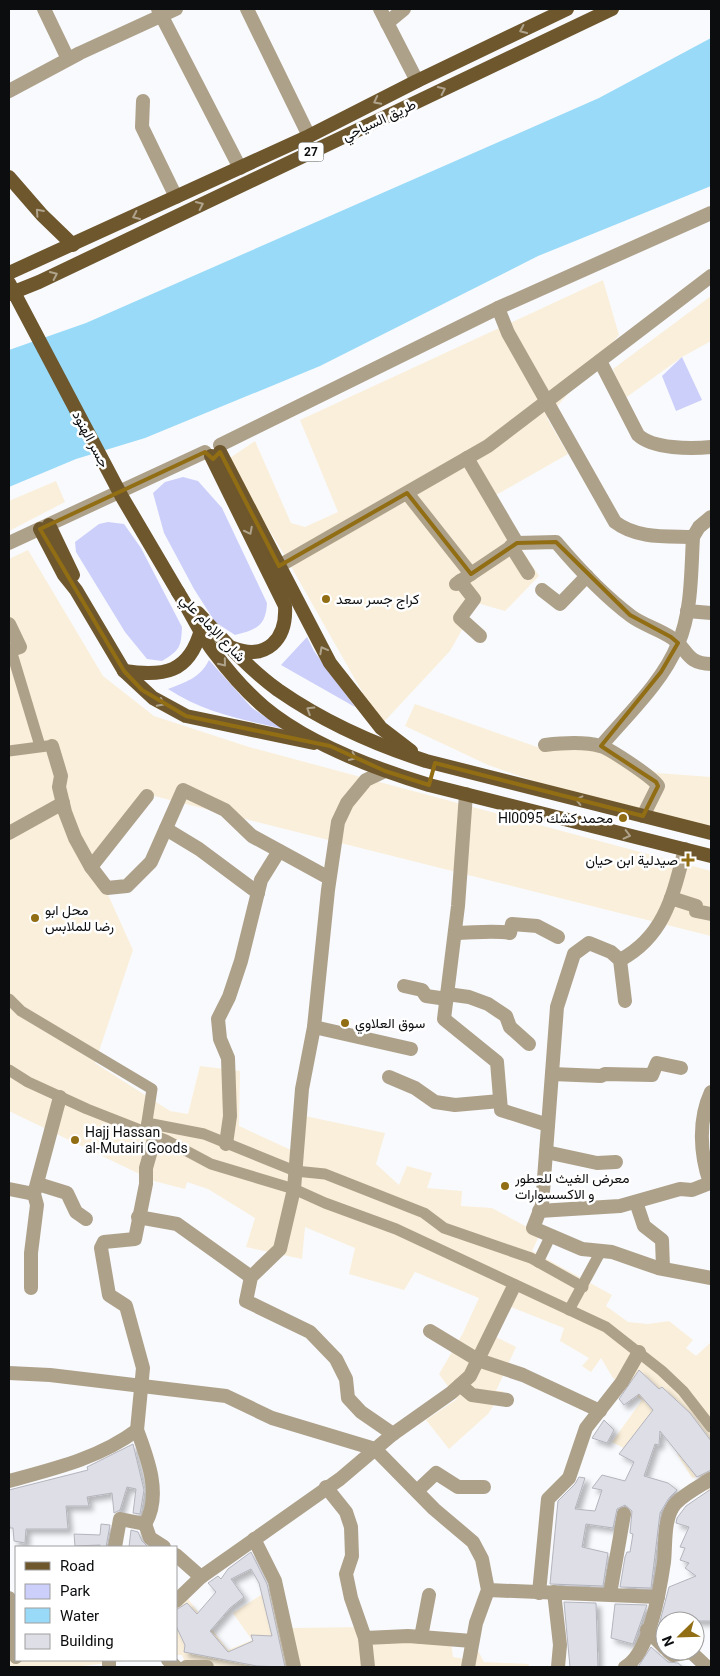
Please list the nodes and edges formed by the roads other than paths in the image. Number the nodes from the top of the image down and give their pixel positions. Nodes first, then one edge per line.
1 (44, 9) edge
2 (176, 9) edge
3 (247, 9) edge
4 (380, 9) edge
5 (404, 9) edge
6 (567, 9) edge
7 (613, 9) edge
8 (160, 12) edge
9 (550, 12) edge
10 (387, 23) junction
11 (560, 34) junction
12 (68, 58) junction
13 (417, 81) junction
14 (9, 91) edge
15 (143, 101) dead end
16 (309, 136) junction
17 (240, 168) junction
18 (9, 177) edge
19 (176, 197) junction
20 (711, 213) edge
21 (73, 245) junction
22 (9, 273) edge
23 (711, 276) edge
24 (9, 284) edge
25 (9, 294) edge
26 (498, 308) junction
27 (600, 361) junction
28 (547, 402) junction
29 (711, 447) edge
30 (214, 451) junction
31 (467, 458) junction
32 (407, 493) junction
33 (711, 516) edge
34 (45, 527) junction
35 (693, 537) junction
36 (9, 543) edge
37 (514, 544) junction
38 (280, 566) junction
39 (528, 572) dead end
40 (587, 576) junction
41 (463, 579) junction
42 (542, 590) dead end
43 (178, 592) junction
44 (687, 611) junction
45 (711, 613) edge
46 (9, 624) edge
47 (201, 630) junction
48 (480, 636) dead end
49 (678, 643) junction
50 (228, 646) junction
51 (10, 651) edge
52 (711, 664) edge
53 (124, 671) junction
54 (545, 745) dead end
55 (46, 746) junction
56 (330, 746) junction
57 (601, 746) junction
58 (9, 751) edge
59 (430, 762) junction
60 (385, 771) junction
61 (429, 785) junction
62 (466, 794) junction
63 (147, 796) dead end
64 (63, 803) junction
65 (644, 816) junction
66 (166, 829) junction
67 (9, 833) edge
68 (711, 833) edge
69 (685, 849) junction
70 (279, 851) junction
71 (711, 856) edge
72 (91, 866) junction
73 (329, 878) junction
74 (258, 893) junction
75 (671, 898) junction
76 (711, 914) edge
77 (455, 933) junction
78 (558, 937) dead end
79 (620, 960) junction
80 (404, 986) dead end
81 (447, 997) junction
82 (9, 1000) edge
83 (625, 1001) dead end
84 (314, 1027) junction
85 (528, 1044) dead end
86 (411, 1049) dead end
87 (681, 1068) dead end
88 (9, 1070) edge
89 (552, 1074) junction
90 (389, 1077) dead end
91 (711, 1092) edge
92 (60, 1097) junction
93 (500, 1101) junction
94 (548, 1125) junction
95 (149, 1130) junction
96 (226, 1144) junction
97 (546, 1152) junction
98 (616, 1162) dead end
99 (295, 1171) junction
100 (709, 1175) edge
101 (9, 1189) edge
102 (36, 1189) junction
103 (294, 1189) junction
104 (636, 1202) junction
105 (539, 1211) junction
106 (138, 1217) junction
107 (86, 1219) dead end
108 (551, 1235) junction
109 (601, 1251) junction
110 (538, 1262) junction
111 (663, 1268) junction
112 (251, 1277) junction
113 (711, 1278) edge
114 (514, 1286) junction
115 (582, 1287) junction
116 (31, 1288) dead end
117 (569, 1310) junction
118 (430, 1330) dead end
119 (639, 1352) junction
120 (478, 1360) junction
121 (9, 1373) edge
122 (460, 1384) junction
123 (142, 1387) junction
124 (507, 1400) dead end
125 (600, 1411) junction
126 (711, 1427) edge
127 (137, 1430) junction
128 (393, 1434) junction
129 (375, 1448) junction
130 (711, 1479) edge
131 (9, 1481) edge
132 (326, 1487) junction
133 (484, 1487) dead end
134 (417, 1491) junction
135 (624, 1514) dead end
136 (146, 1524) junction
137 (254, 1539) junction
138 (115, 1546) edge
139 (162, 1546) edge
140 (178, 1557) edge
141 (201, 1576) junction
142 (488, 1590) junction
143 (554, 1592) junction
144 (539, 1593) junction
145 (610, 1594) junction
146 (429, 1595) dead end
147 (658, 1596) junction
148 (9, 1598) edge
149 (178, 1599) edge
150 (647, 1630) junction
151 (422, 1637) junction
152 (365, 1638) junction
153 (655, 1638) edge
154 (472, 1641) junction
155 (15, 1649) edge
156 (630, 1666) edge
157 (186, 1667) edge
158 (207, 1667) edge
159 (294, 1667) edge
160 (368, 1667) edge
161 (468, 1667) edge
162 (558, 1667) edge

1 - 12 street
2 - 8 street
3 - 16 street
4 - 10 street
5 - 10 street
6 - 9 main road, طريق السياحي / 27
7 - 11 main road, طريق السياحي / 27
8 - 12 street
8 - 17 street
9 - 11 main road
9 -> 13 main road, طريق السياحي / 27
10 - 13 street
25 -> 11 main road, طريق السياحي / 27
12 - 14 street
13 -> 16 main road, طريق السياحي / 27
15 - 19 street
16 - 17 main road, طريق السياحي / 27
17 - 19 main road, طريق السياحي / 27
21 -> 18 main road
19 -> 21 main road, طريق السياحي / 27
20 - 26 street
21 - 22 main road, طريق السياحي / 27
23 - 27 street
24 - 43 main road, جسر الهنود, bridge
26 - 28 street
26 - 30 street
27 - 28 street
27 - 29 street
28 - 31 street
28 - 35 street
30 - 34 street
30 - 38 main road
30 -> 50 main road
31 - 32 street
31 - 37 street
32 - 38 street
32 - 41 street
33 - 35 street
34 - 36 street
34 - 53 main road
35 - 44 street
37 - 39 street
37 - 40 street
37 - 41 street
59 -> 38 main road
40 - 42 street
40 - 49 street
41 - 48 street
43 - 47 main road, شارع الإمام علي
43 - 50 main road, شارع الإمام علي
44 - 45 street
44 - 49 street
46 - 51 street
47 - 53 main road
47 -> 56 main road, شارع الإمام علي
49 - 52 street
49 - 57 street
59 -> 50 main road, شارع الإمام علي
51 - 55 street
53 -> 56 main road
54 - 57 street
55 - 58 street
55 - 64 street
56 -> 60 main road, شارع الإمام علي
57 - 65 street
59 - 61 main road
65 -> 59 main road, شارع الإمام علي
60 - 61 main road, شارع الإمام علي
60 - 73 street
61 - 62 main road, شارع الإمام علي
62 -> 69 main road, شارع الإمام علي
62 - 77 street
63 - 72 street
64 - 67 street
64 - 72 street
65 - 68 main road, شارع الإمام علي
66 - 70 street
66 - 72 street
66 - 74 street
69 - 71 main road, شارع الإمام علي
69 - 75 street
70 - 73 street
70 - 74 street
73 - 84 street
74 - 96 street
75 - 76 street
75 - 79 street
77 - 78 street
77 - 81 street
79 - 83 street
79 - 89 street
80 - 81 street
81 - 85 street
81 - 93 street
82 - 95 street
84 - 86 street
84 - 99 street
87 - 89 street
88 - 92 street
89 - 94 street
90 - 93 street
91 - 100 street
92 - 95 street
92 - 102 street
93 - 94 street
94 - 97 street
95 - 96 street
95 - 103 street
95 - 106 street
96 - 99 street
97 - 98 street
97 - 105 street
99 - 103 street
99 - 110 street
100 - 104 street
101 - 102 street
102 - 107 street
102 - 116 street
103 - 112 street
103 - 114 street
104 - 105 street
104 - 111 street
105 - 108 street
106 - 112 street
106 - 123 street
108 - 109 street
108 - 110 street
109 - 111 street
109 - 115 street
110 - 115 street
111 - 113 street
112 - 128 street
114 - 117 street
114 - 120 street
115 - 117 street
117 - 119 street
118 - 120 street
119 - 125 street
119 - 126 street
120 - 122 street
120 - 125 street
121 - 123 street
122 - 124 street
122 - 128 street
123 - 127 street
123 - 129 street
125 - 144 street
127 - 131 street
127 - 136 street
128 - 129 street
129 - 132 street
129 - 134 street
130 - 147 street
132 - 137 street
132 - 152 street
133 - 134 street
134 - 142 street
135 - 145 street
136 - 138 street
136 - 139 street
137 - 141 street
137 - 159 street
140 - 141 street
141 - 149 street
142 - 144 street
142 - 154 street
143 - 144 street
143 - 145 street
143 - 162 street
145 - 147 street
146 - 151 street
147 - 150 street
148 - 155 street
150 - 153 street
150 - 156 street
151 - 152 street
151 - 154 street
152 - 160 street
154 - 161 street
157 - 158 street

